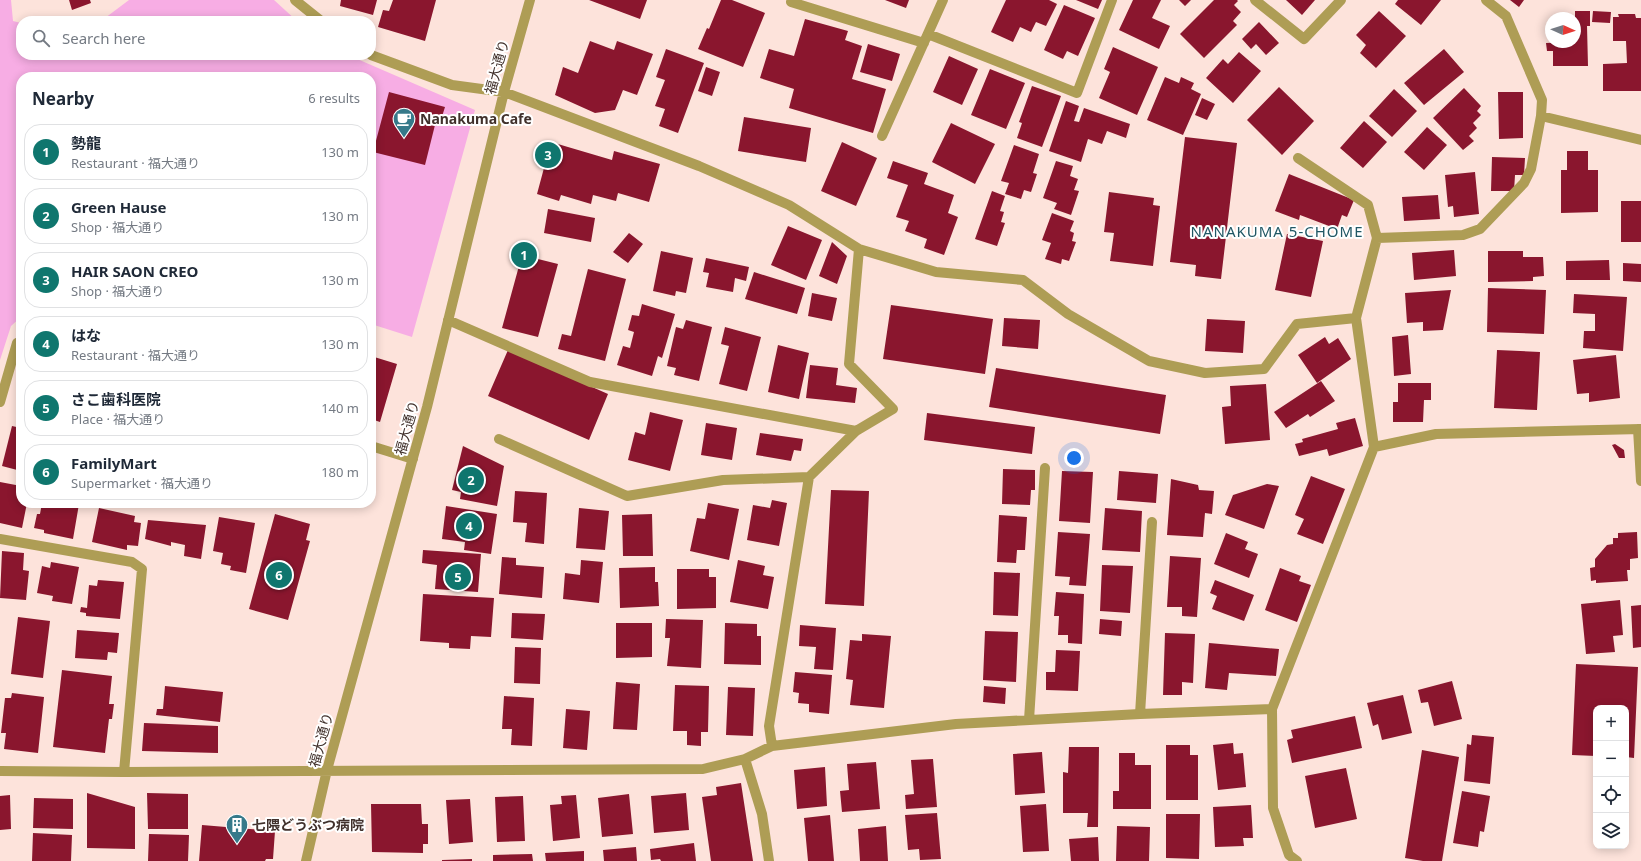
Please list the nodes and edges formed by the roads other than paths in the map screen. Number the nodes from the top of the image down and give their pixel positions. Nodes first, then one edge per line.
1 (295, 0) edge
2 (530, 0) edge
3 (944, 0) edge
4 (1112, 0) edge
5 (1255, 0) edge
6 (1341, 0) edge
7 (1486, 0) edge
8 (791, 2) dead end
9 (315, 16) edge
10 (926, 38) junction
11 (376, 57) edge
12 (504, 92) junction
13 (1541, 116) junction
14 (882, 136) dead end
15 (1641, 140) edge
16 (1298, 158) dead end
17 (1377, 238) junction
18 (859, 249) junction
19 (1356, 318) junction
20 (448, 320) junction
21 (16, 346) edge
22 (0, 402) edge
23 (1640, 429) edge
24 (856, 431) junction
25 (499, 439) dead end
26 (1374, 447) junction
27 (376, 448) edge
28 (413, 459) junction
29 (1045, 468) dead end
30 (809, 477) junction
31 (1641, 481) edge
32 (1152, 522) dead end
33 (0, 539) edge
34 (1272, 709) junction
35 (1140, 714) junction
36 (1029, 720) junction
37 (772, 746) junction
38 (745, 758) junction
39 (327, 770) junction
40 (0, 771) edge
41 (124, 772) junction
42 (306, 861) edge
43 (769, 861) edge
44 (1297, 861) edge

1 - 9 street
2 - 12 street, 福大通り
3 - 10 street
4 - 10 street
5 - 6 street
7 - 13 street
8 - 10 street
10 - 14 street
11 - 12 street
12 - 18 street
12 - 20 street, 福大通り
13 - 15 street
13 - 17 street
16 - 17 street
17 - 19 street
18 - 19 street
18 - 24 street
19 - 26 street
20 - 24 street
20 - 28 street, 福大通り
21 - 22 street
23 - 26 street
23 - 31 street
24 - 30 street
25 - 30 street
26 - 34 street
27 - 28 street
28 - 39 street, 福大通り
29 - 36 street
30 - 37 street
32 - 35 street
33 - 41 street
34 - 35 street
34 - 44 street
35 - 36 street
36 - 37 street
37 - 38 street
38 - 39 street
38 - 43 street
39 - 41 street
39 - 42 street, 福大通り
40 - 41 street

